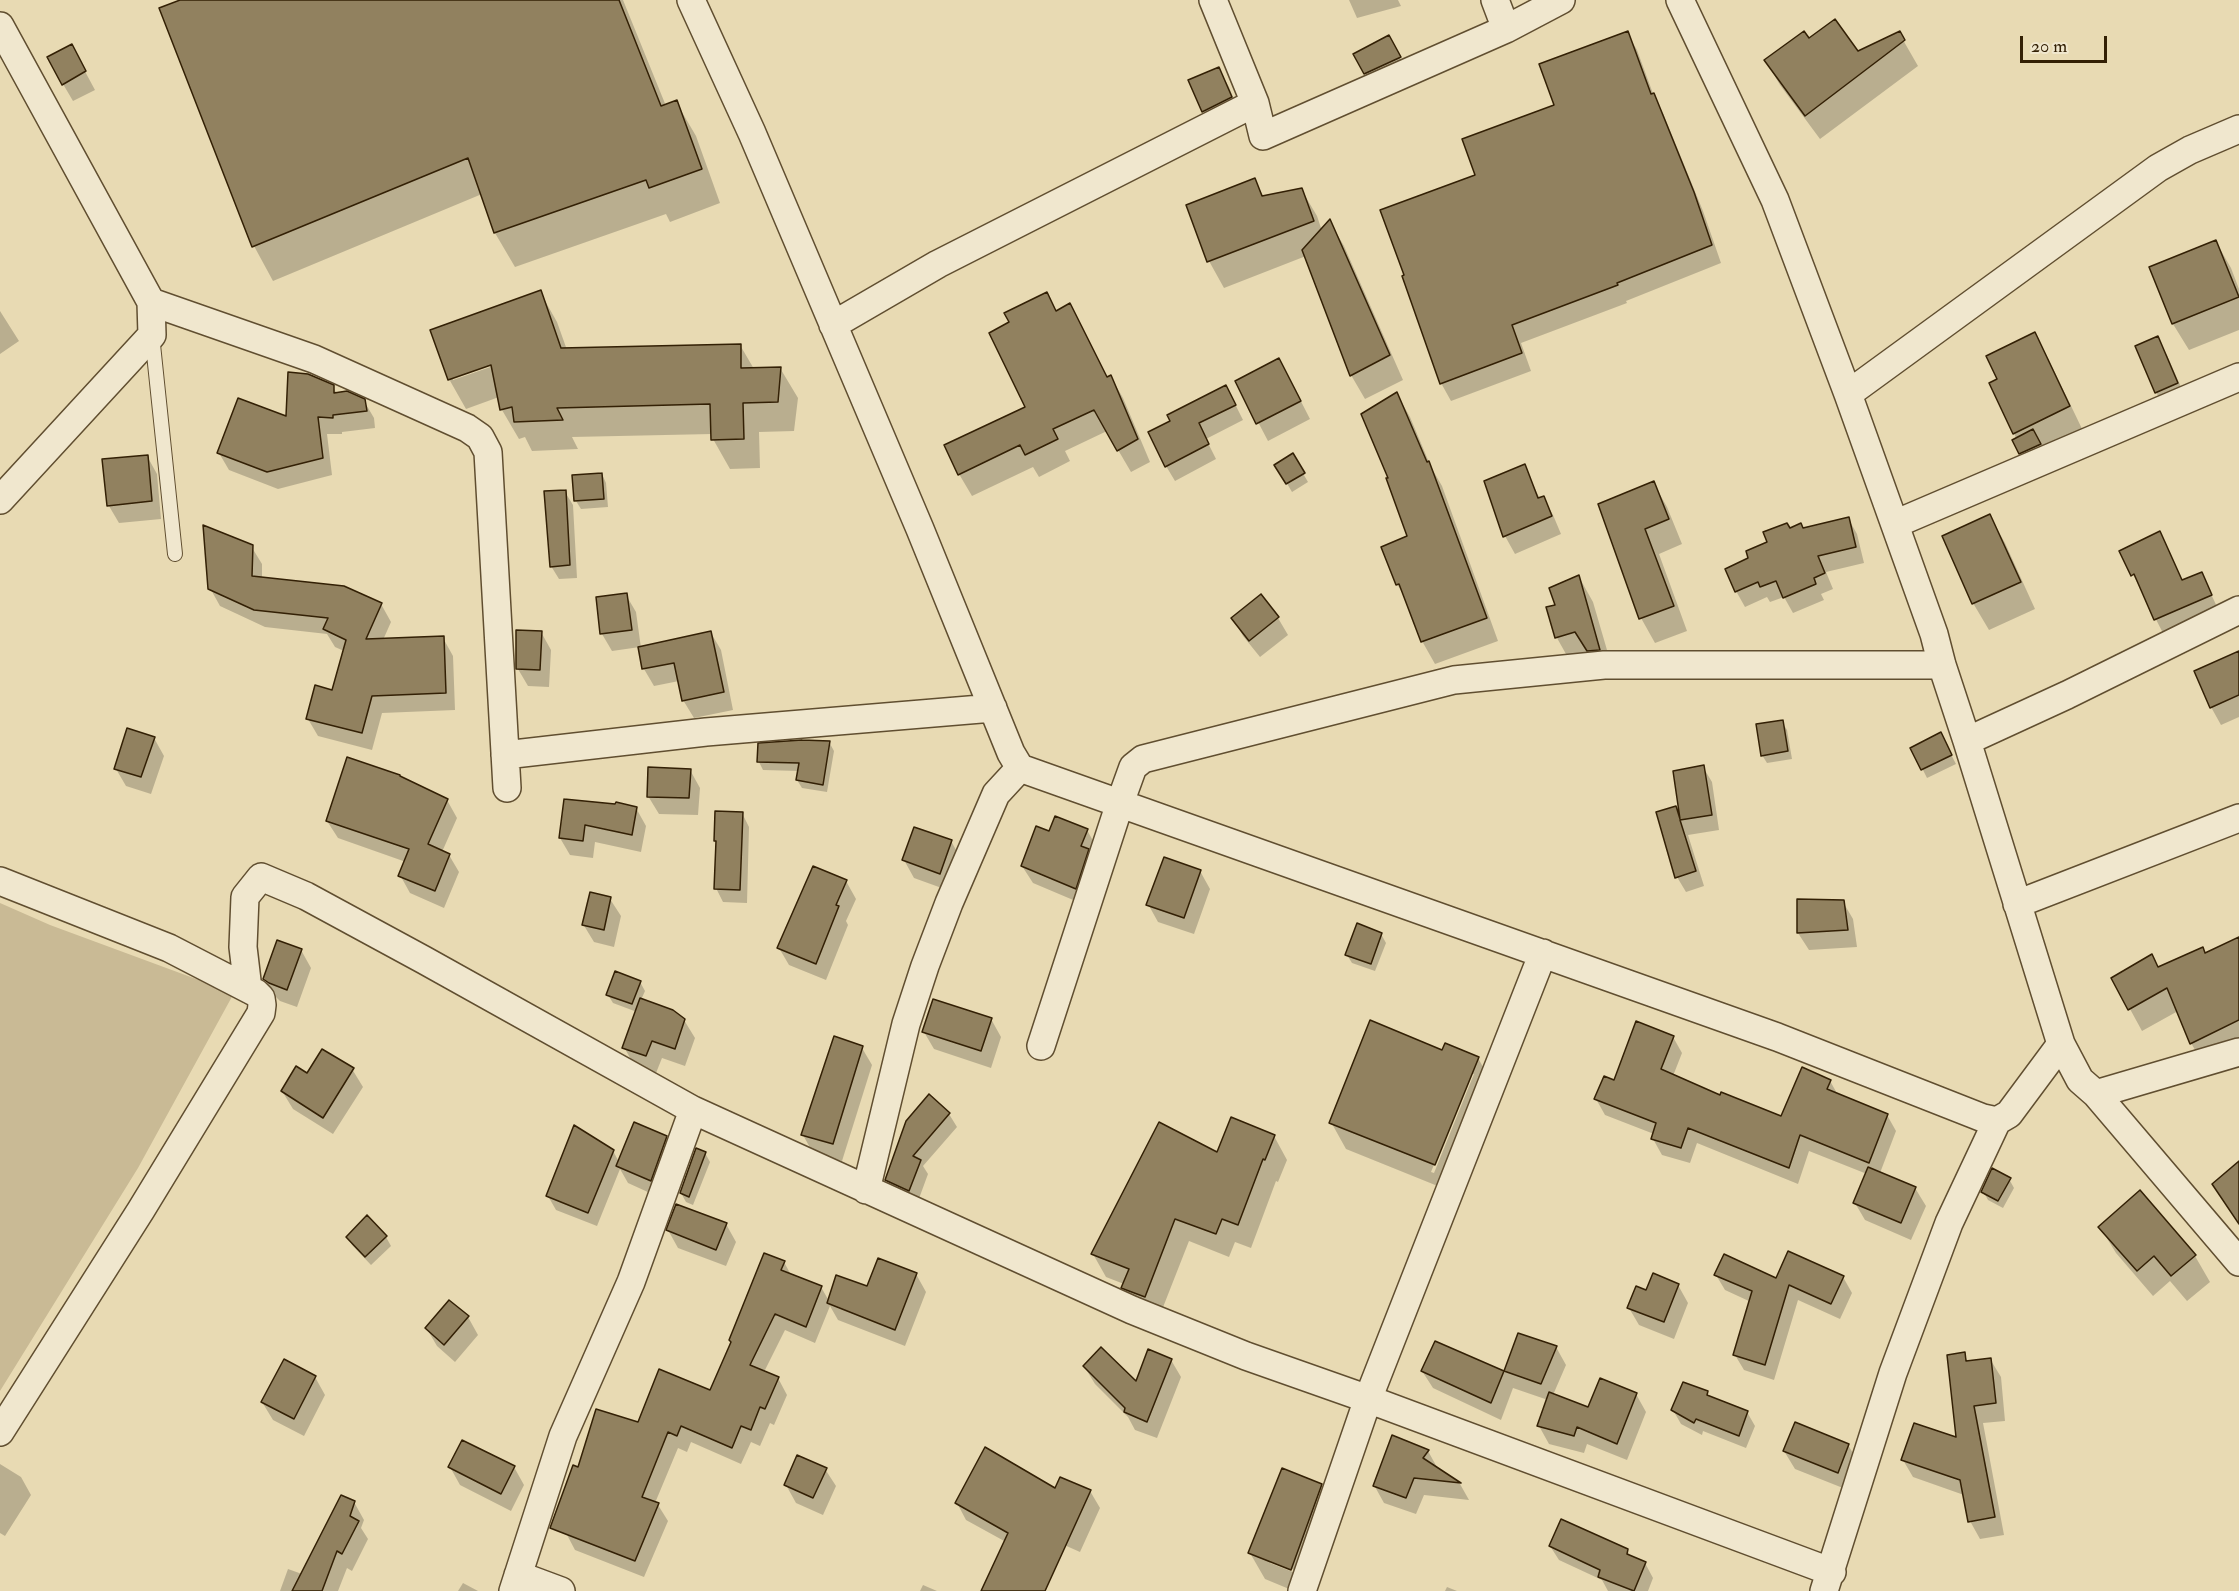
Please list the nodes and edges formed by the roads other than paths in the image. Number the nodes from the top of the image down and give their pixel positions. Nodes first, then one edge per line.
1 (691, 0) edge
2 (1213, 0) edge
3 (1495, 0) edge
4 (1561, 0) edge
5 (1680, 0) edge
6 (0, 26) edge
7 (1506, 29) junction
8 (1255, 103) junction
9 (2239, 129) edge
10 (151, 302) junction
11 (833, 325) junction
12 (152, 335) junction
13 (2239, 377) edge
14 (1848, 394) junction
15 (0, 500) edge
16 (1895, 524) junction
17 (175, 554) dead end
18 (2239, 610) edge
19 (1942, 665) junction
20 (993, 708) junction
21 (1967, 741) junction
22 (505, 755) junction
23 (1020, 768) junction
24 (507, 788) dead end
25 (1120, 803) junction
26 (2239, 818) edge
27 (0, 881) edge
28 (2017, 904) junction
29 (1543, 953) junction
30 (248, 989) junction
31 (2061, 1044) junction
32 (1041, 1046) dead end
33 (2239, 1052) edge
34 (2096, 1094) junction
35 (693, 1110) junction
36 (1997, 1121) junction
37 (866, 1190) junction
38 (2239, 1262) edge
39 (1368, 1399) junction
40 (0, 1432) edge
41 (1828, 1581) edge
42 (515, 1583) edge
43 (561, 1591) edge
44 (1302, 1591) edge

1 - 11 street
2 - 8 street
3 - 7 street
4 - 7 street
5 - 14 street
6 - 10 street
7 - 8 street
8 - 11 street
9 - 14 street
10 - 12 street
10 - 22 street
11 - 20 street
12 - 15 street
12 - 17 lane
13 - 16 street
14 - 16 street
16 - 19 street
18 - 21 street
19 - 21 street
19 - 25 street
20 - 22 street
20 - 23 street
21 - 28 street
22 - 24 street
23 - 25 street
23 - 37 street
25 - 29 street
25 - 32 street
26 - 28 street
27 - 30 street
28 - 31 street
29 - 36 street
29 - 39 street
30 - 35 street
30 - 40 street
31 - 34 street
31 - 36 street
33 - 34 street
34 - 38 street
35 - 37 street
35 - 42 street
36 - 41 street
37 - 39 street
39 - 41 street
39 - 44 street
42 - 43 street

